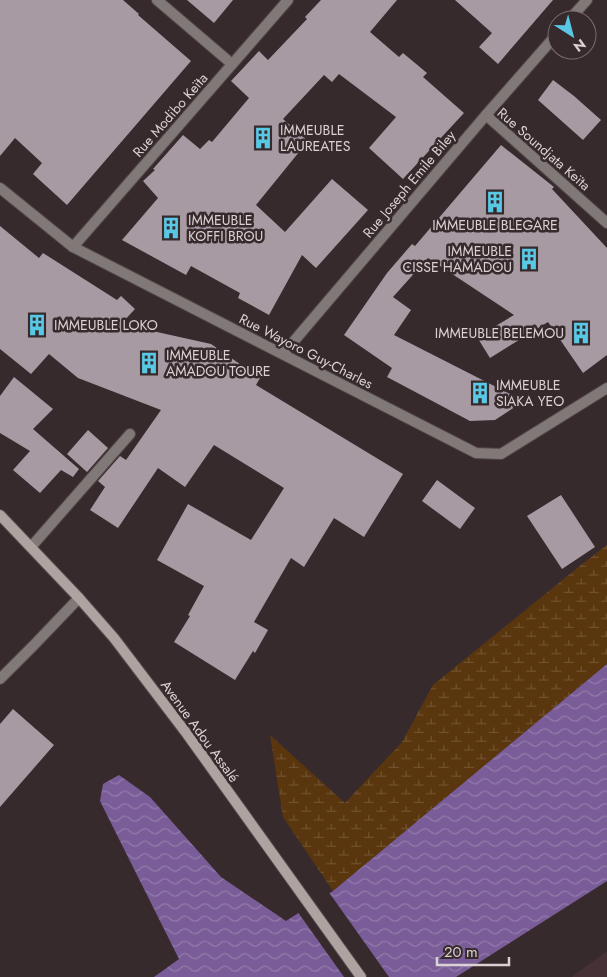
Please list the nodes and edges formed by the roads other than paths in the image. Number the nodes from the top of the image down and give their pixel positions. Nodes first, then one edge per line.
1 (157, 0) edge
2 (288, 0) edge
3 (587, 0) edge
4 (578, 10) edge
5 (547, 45) edge
6 (232, 64) junction
7 (486, 115) junction
8 (0, 188) edge
9 (607, 222) edge
10 (73, 247) junction
11 (283, 354) junction
12 (607, 388) edge
13 (130, 434) dead end
14 (0, 516) edge
15 (31, 547) junction
16 (79, 598) junction
17 (0, 679) edge
18 (361, 977) edge

1 - 6 street
2 - 6 street, Rue Modibo Keïta
3 - 4 street
5 - 7 street, Rue Joseph Emile Biley
6 - 10 street, Rue Modibo Keïta
7 - 9 street, Rue Soundjata Keïta
7 - 11 street, Rue Joseph Emile Biley
8 - 10 street, Rue Wayoro Guy-Charles
10 - 11 street, Rue Wayoro Guy-Charles
11 - 12 street, Rue Wayoro Guy-Charles
13 - 15 street
14 - 15 street, Avenue Adou Assalé
15 - 16 street, Avenue Adou Assalé
16 - 17 street
16 - 18 street, Avenue Adou Assalé

